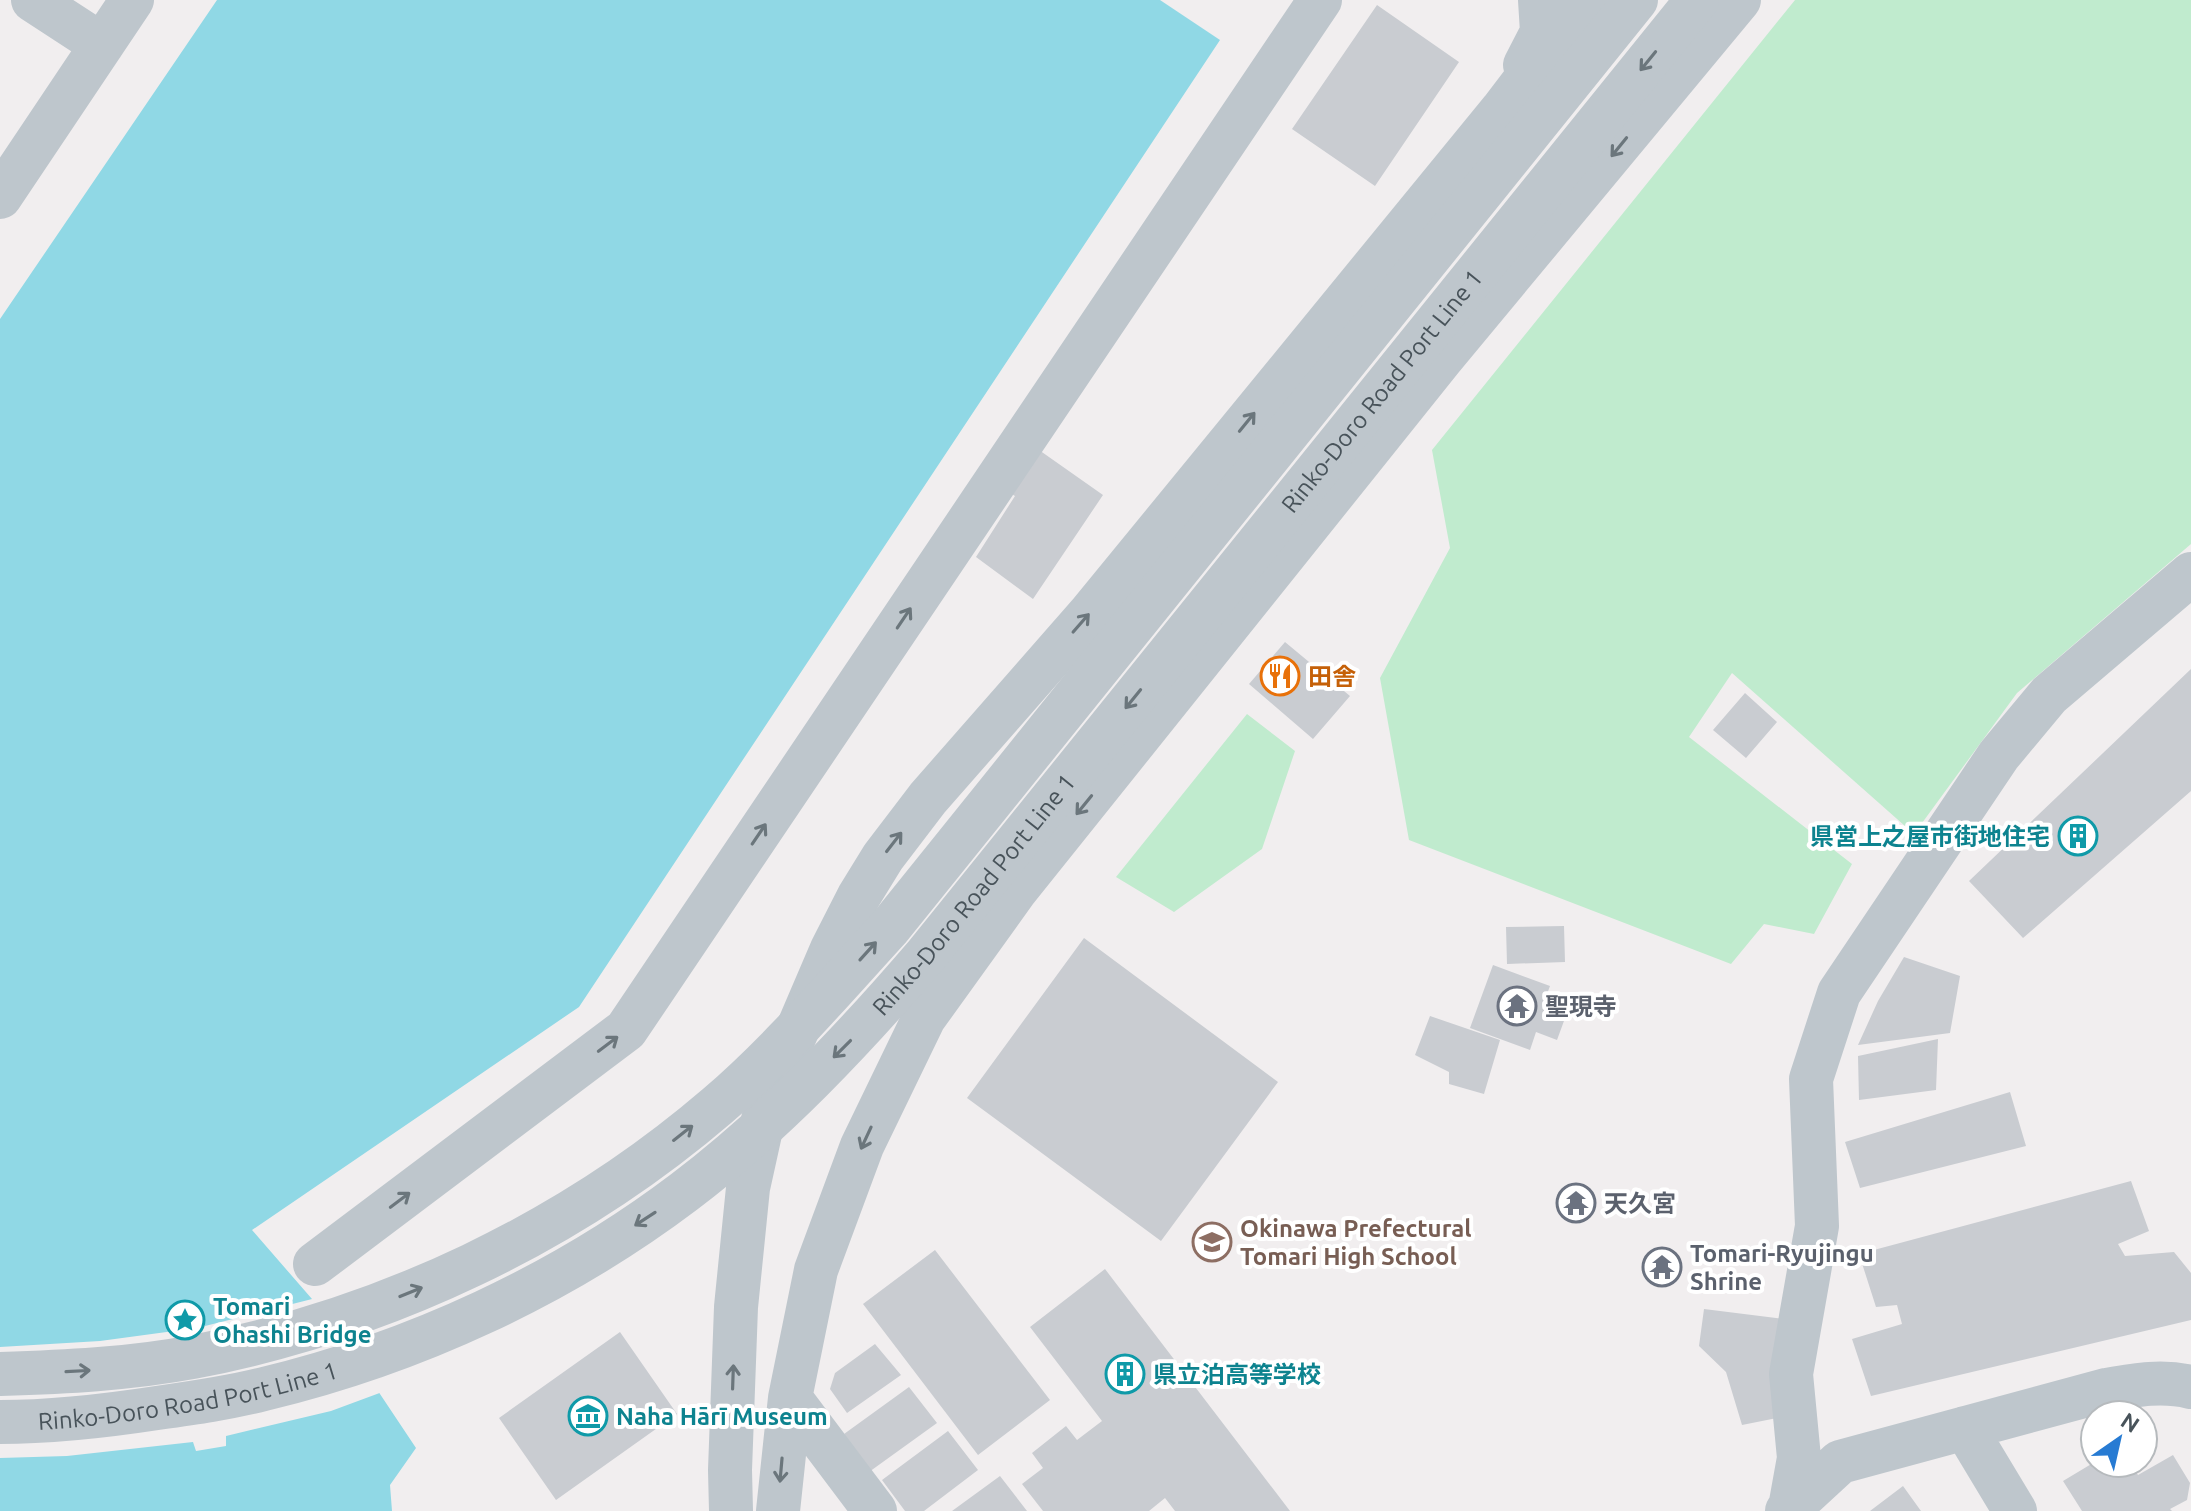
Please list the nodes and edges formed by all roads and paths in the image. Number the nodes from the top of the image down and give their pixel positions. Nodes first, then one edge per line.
1 (33, 0) edge
2 (132, 0) edge
3 (1320, 0) edge
4 (1636, 0) edge
5 (1697, 0) edge
6 (1739, 0) edge
7 (1568, 4) edge
8 (102, 45) junction
9 (0, 197) edge
10 (1568, 209) junction
11 (2191, 574) edge
12 (315, 1264) dead end
13 (0, 1374) edge
14 (2191, 1387) edge
15 (790, 1398) junction
16 (0, 1422) edge
17 (1965, 1428) junction
18 (1790, 1510) edge
19 (731, 1511) edge
20 (778, 1511) edge
21 (875, 1511) edge
22 (2015, 1511) edge

1 - 8 street
2 - 8 street
12 -> 3 street
13 -> 4 street, Rinko-Doro Road Port Line 1, bridge
5 -> 16 street, Rinko-Doro Road Port Line 1, bridge
6 -> 10 street
7 - 10 street
19 -> 7 street
8 - 9 street
10 -> 15 street
11 - 18 street
14 - 17 street
15 -> 20 street
15 - 21 street
17 - 18 street
17 - 22 street

